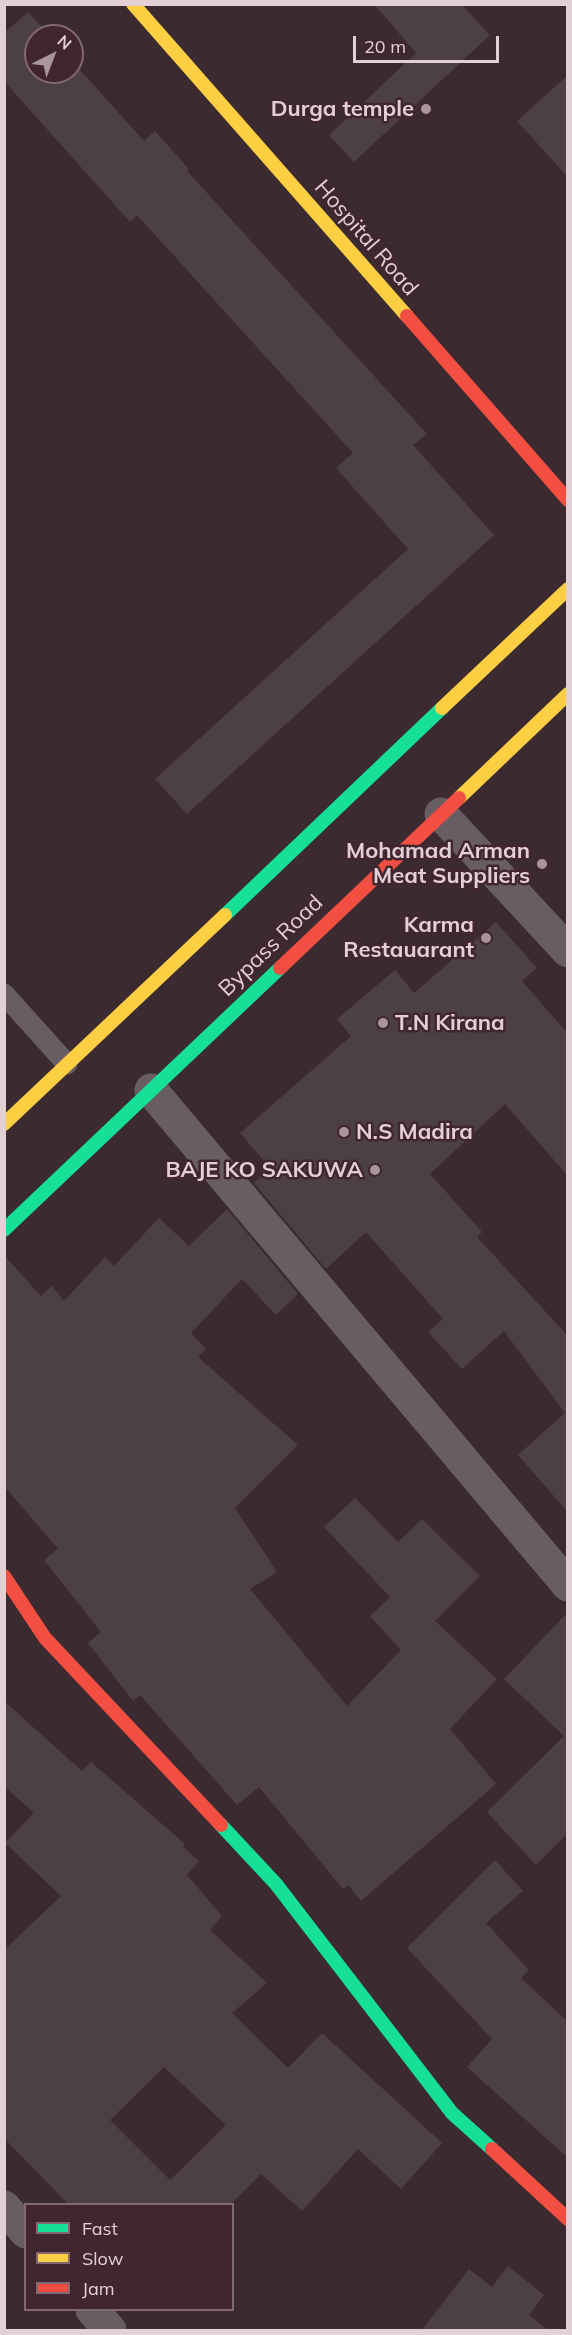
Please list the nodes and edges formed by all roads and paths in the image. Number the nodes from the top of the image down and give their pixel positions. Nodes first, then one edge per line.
1 (133, 4) edge
2 (567, 500) edge
3 (567, 589) edge
4 (567, 694) edge
5 (441, 814) junction
6 (567, 951) edge
7 (4, 994) edge
8 (67, 1064) junction
9 (152, 1090) junction
10 (4, 1124) edge
11 (4, 1230) edge
12 (4, 1576) edge
13 (567, 1585) edge
14 (4, 2207) edge
15 (567, 2220) edge
16 (24, 2230) edge
17 (93, 2311) edge
18 (110, 2331) edge

1 - 2 main road, Hospital Road
3 - 8 main road
4 - 5 main road, Bypass Road
5 - 6 street
5 - 9 main road, Bypass Road
7 - 8 lane
8 - 10 main road
9 - 11 main road, Bypass Road
9 - 13 street
12 - 15 main road
14 - 16 street
17 - 18 street

